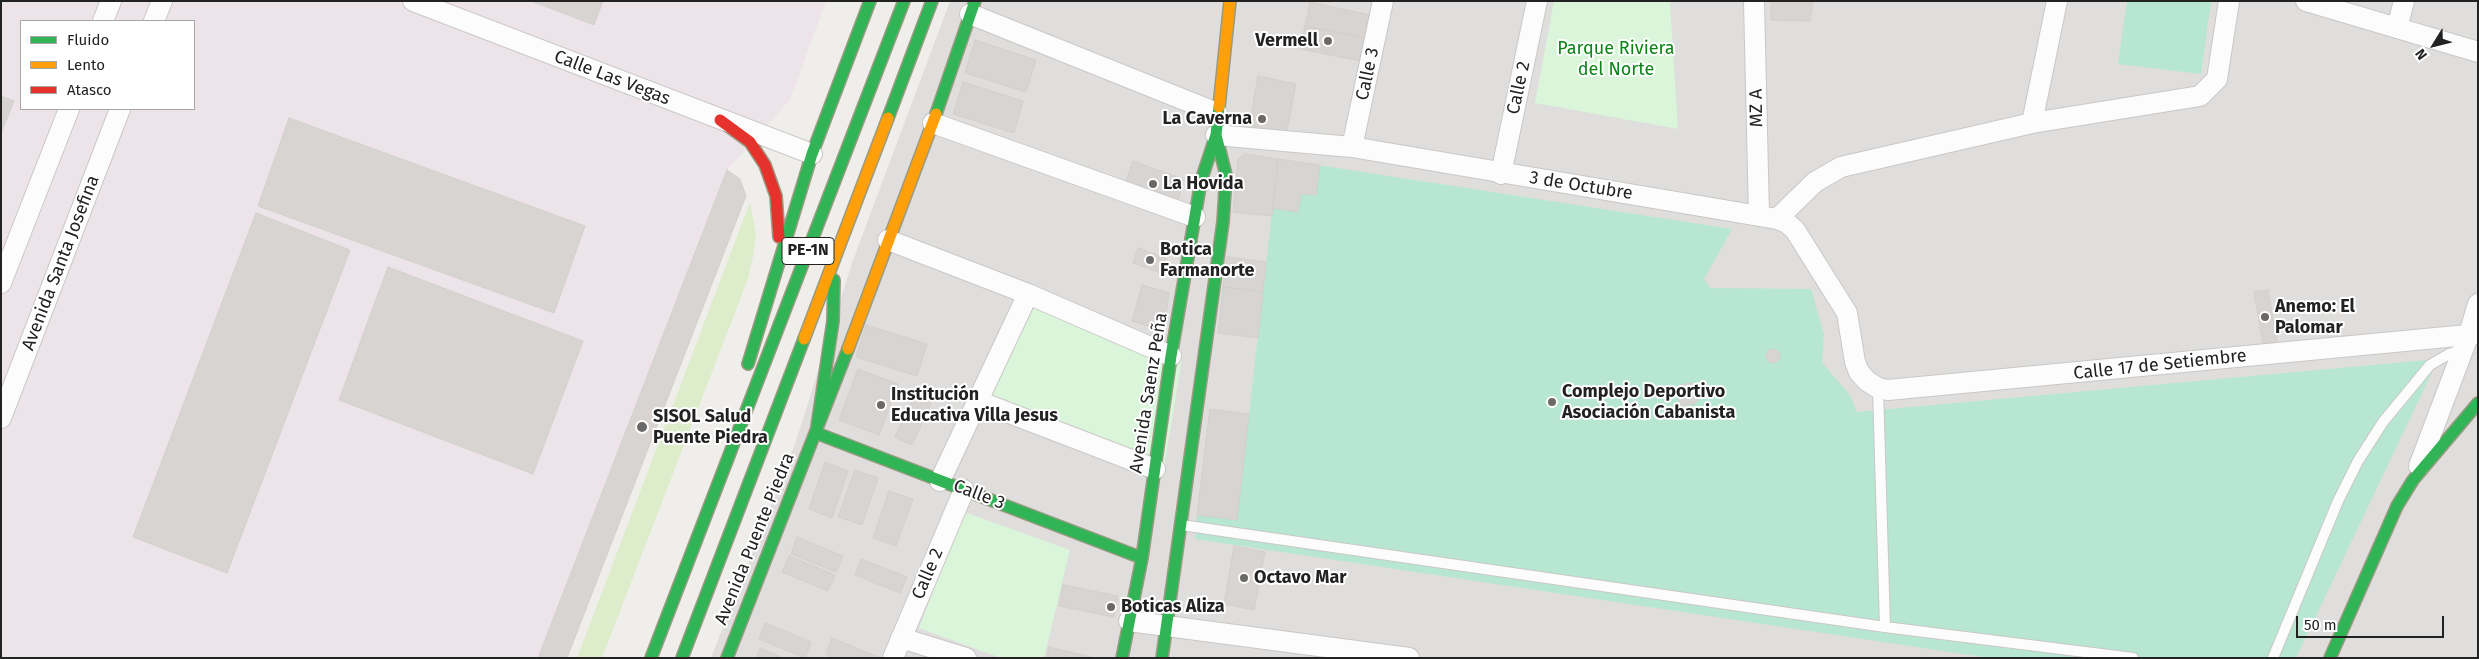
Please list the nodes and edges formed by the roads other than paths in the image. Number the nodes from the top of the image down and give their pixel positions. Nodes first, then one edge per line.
1 (111, 1) edge
2 (162, 1) edge
3 (413, 1) edge
4 (870, 1) edge
5 (904, 1) edge
6 (932, 1) edge
7 (1230, 1) edge
8 (1383, 1) edge
9 (1537, 1) edge
10 (1754, 1) edge
11 (2057, 1) edge
12 (2229, 1) edge
13 (2306, 1) edge
14 (2404, 1) edge
15 (973, 8) edge
16 (103, 20) edge
17 (154, 20) edge
18 (2397, 28) junction
19 (2478, 52) edge
20 (69, 110) edge
21 (120, 110) edge
22 (1217, 113) junction
23 (720, 120) junction
24 (933, 123) junction
25 (2032, 123) junction
26 (1216, 135) junction
27 (1352, 147) junction
28 (812, 154) junction
29 (1501, 174) junction
30 (1195, 217) junction
31 (1768, 217) junction
32 (888, 240) junction
33 (835, 258) junction
34 (776, 266) junction
35 (1, 282) edge
36 (1028, 294) junction
37 (2478, 304) edge
38 (2470, 339) edge
39 (1171, 356) junction
40 (744, 379) dead end
41 (1878, 388) junction
42 (738, 396) dead end
43 (978, 401) junction
44 (2478, 403) edge
45 (1, 418) edge
46 (816, 433) junction
47 (1155, 469) junction
48 (2413, 480) junction
49 (940, 481) junction
50 (964, 490) junction
51 (713, 502) junction
52 (1180, 525) junction
53 (1142, 558) junction
54 (1129, 621) junction
55 (1167, 626) junction
56 (1885, 627) junction
57 (901, 638) junction
58 (1347, 654) edge
59 (651, 658) edge
60 (682, 658) edge
61 (726, 658) edge
62 (893, 658) edge
63 (966, 658) edge
64 (1122, 658) edge
65 (1162, 658) edge
66 (1409, 658) edge
67 (2133, 658) edge
68 (2273, 658) edge
69 (2330, 658) edge

1 - 16 street
2 - 17 street
3 - 23 street, Calle Las Vegas
4 - 28 main road
5 - 51 main road, PE-1N
6 - 33 main road, PE-1N
7 - 22 main road, Avenida Saenz Peña
8 - 27 street, Calle 3
9 - 29 street, Calle 2
10 - 31 street, MZ A
11 - 25 street
12 - 25 street
13 - 18 street
14 - 18 street
15 - 22 street
15 - 24 main road
18 - 19 street
20 - 35 street
21 - 45 street, Avenida Santa Josefina
22 - 26 main road, Avenida Saenz Peña
23 - 28 street, Calle Las Vegas
23 - 34 main road
24 - 30 street
24 - 32 main road
25 - 31 street
26 - 27 street, 3 de Octubre
26 - 30 main road, Avenida Saenz Peña
26 - 52 main road, Avenida Saenz Peña
27 - 29 street, 3 de Octubre
28 - 34 main road
29 - 31 street, 3 de Octubre
30 - 39 main road, Avenida Saenz Peña
31 - 41 street, 3 de Octubre
32 - 36 street
32 - 46 main road
33 - 46 main road
33 - 60 main road, PE-1N
34 - 40 main road
36 - 39 street
36 - 43 street
37 - 38 street
38 - 41 street, Calle 17 de Setiembre
38 - 48 street
38 - 68 lane
39 - 47 main road, Avenida Saenz Peña
41 - 56 lane
42 - 51 main road
43 - 47 street
43 - 49 street
44 - 48 main road
46 - 49 main road, Calle 3
46 - 61 main road, Avenida Puente Piedra
47 - 53 main road, Avenida Saenz Peña
48 - 69 main road
49 - 50 main road, Calle 3
50 - 53 main road, Calle 3
50 - 57 street, Calle 2
51 - 59 main road, PE-1N
52 - 55 main road, Avenida Saenz Peña
52 - 56 lane
53 - 54 main road, Avenida Saenz Peña
54 - 55 street
54 - 64 main road, Avenida Saenz Peña
55 - 58 street
55 - 65 main road, Avenida Saenz Peña
56 - 67 lane
57 - 62 street, Calle 2
57 - 63 street
58 - 66 street

